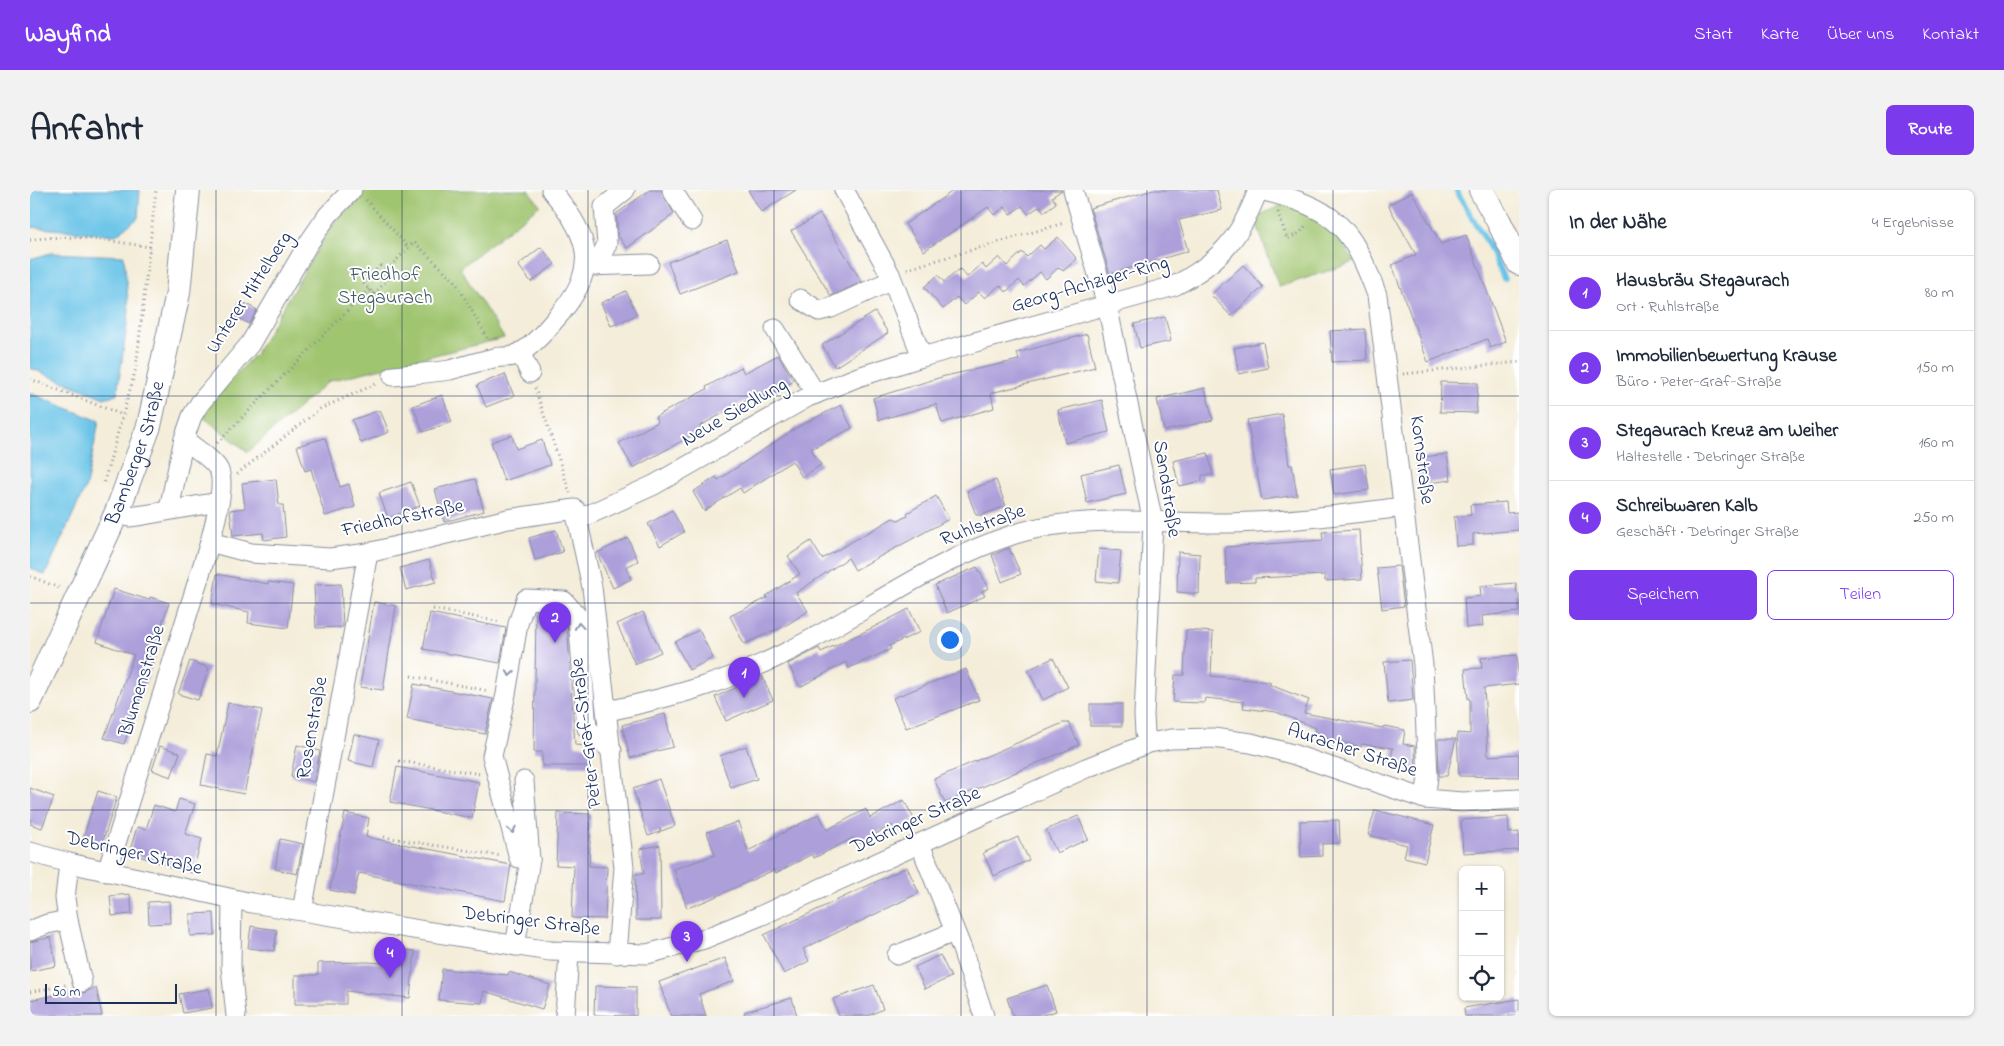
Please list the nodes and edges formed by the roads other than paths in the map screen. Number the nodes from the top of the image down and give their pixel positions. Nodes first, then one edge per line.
1 (188, 190) edge
2 (552, 190) edge
3 (625, 190) edge
4 (672, 190) edge
5 (844, 190) edge
6 (1073, 190) edge
7 (1481, 190) edge
8 (1265, 191) edge
9 (358, 193) edge
10 (692, 221) dead end
11 (1519, 263) edge
12 (649, 264) dead end
13 (591, 266) junction
14 (891, 277) junction
15 (800, 299) dead end
16 (1107, 304) junction
17 (775, 329) dead end
18 (520, 352) junction
19 (922, 357) junction
20 (530, 373) dead end
21 (393, 376) road end
22 (816, 394) junction
23 (184, 439) junction
24 (218, 502) junction
25 (1404, 507) junction
26 (169, 509) junction
27 (117, 512) junction
28 (576, 515) junction
29 (1153, 522) junction
30 (210, 542) junction
31 (368, 553) junction
32 (30, 701) edge
33 (608, 711) junction
34 (1171, 739) joint
35 (1149, 743) junction
36 (612, 751) junction
37 (524, 781) dead end
38 (1426, 799) junction
39 (1519, 799) edge
40 (920, 844) junction
41 (30, 852) edge
42 (524, 859) junction
43 (69, 863) junction
44 (107, 872) junction
45 (232, 900) junction
46 (302, 911) junction
47 (68, 920) junction
48 (30, 931) edge
49 (954, 932) junction
50 (515, 946) junction
51 (568, 953) junction
52 (618, 954) junction
53 (897, 955) dead end
54 (82, 982) road end
55 (236, 1016) edge
56 (565, 1016) edge
57 (984, 1016) edge

1 - 27 main road, Bamberger Straße
2 - 13 street
3 - 13 street
4 - 10 street
5 - 14 street
6 - 16 street, Sandstraße
7 - 11 main road
8 - 16 street, Georg-Achziger-Ring
8 - 25 street, Kornstraße
9 - 23 street, Unterer Mittelberg
12 - 13 street
13 - 18 street
14 - 15 street
14 - 19 street
16 - 19 street, Georg-Achziger-Ring
16 - 29 street, Sandstraße
17 - 22 street
18 - 20 street
18 - 21 street
19 - 22 street, Neue Siedlung
22 - 28 street, Neue Siedlung
23 - 24 street, Blumenstraße
23 - 26 street, Unterer Mittelberg
24 - 26 street
24 - 30 street, Blumenstraße
25 - 29 street, Ruhlstraße
25 - 38 street, Kornstraße
26 - 27 street
27 - 32 main road, Bamberger Straße
28 - 31 street, Friedhofstraße
28 - 33 street, Peter-Graf-Straße
29 - 33 street, Ruhlstraße
29 - 35 street, Sandstraße
30 - 31 street, Friedhofstraße
30 - 44 street, Blumenstraße
31 - 46 street, Rosenstraße
33 - 36 street, Peter-Graf-Straße
34 - 35 street, Debringer Straße
34 - 38 street, Auracher Straße
35 - 40 street, Debringer Straße
36 -> 42 street
36 - 52 street, Peter-Graf-Straße
37 - 42 street
38 - 39 street, Auracher Straße
40 - 49 street
40 - 52 street, Debringer Straße
41 - 43 street, Debringer Straße
42 - 50 street
43 - 44 street, Debringer Straße
43 - 47 street
44 - 45 street, Debringer Straße
45 - 46 street, Debringer Straße
45 - 55 street
46 - 50 street, Debringer Straße
47 - 48 street
47 - 54 street
49 - 53 street
49 - 57 street
50 - 51 street, Debringer Straße
51 - 52 street, Debringer Straße
51 - 56 street

